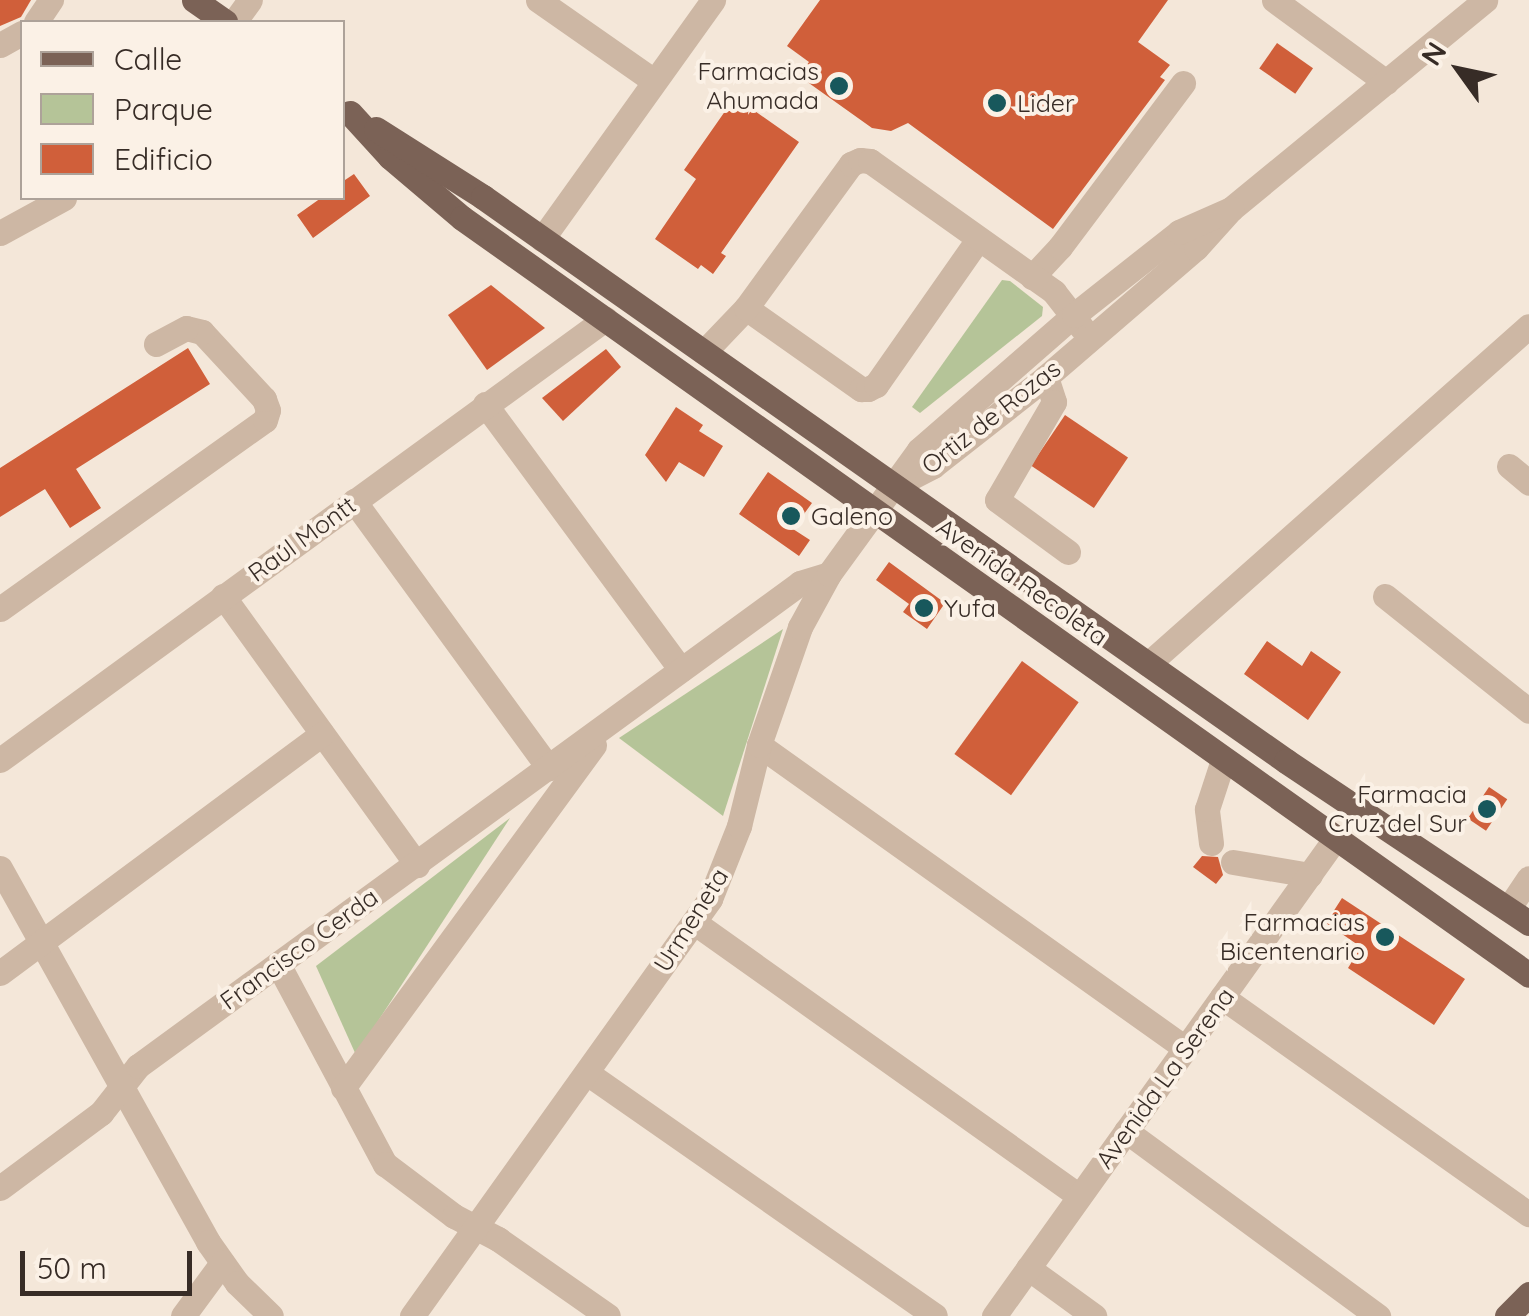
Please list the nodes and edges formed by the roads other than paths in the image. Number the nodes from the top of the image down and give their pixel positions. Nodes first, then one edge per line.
1 (194, 0) edge
2 (538, 0) edge
3 (713, 0) edge
4 (1274, 0) edge
5 (1485, 0) edge
6 (222, 20) edge
7 (654, 81) junction
8 (1386, 82) junction
9 (1183, 83) dead end
10 (346, 110) edge
11 (60, 200) edge
12 (1230, 209) junction
13 (0, 233) edge
14 (542, 238) junction
15 (978, 241) junction
16 (1032, 276) junction
17 (746, 308) junction
18 (1074, 314) junction
19 (605, 320) junction
20 (1529, 326) edge
21 (1085, 343) junction
22 (156, 344) dead end
23 (704, 352) junction
24 (1046, 377) junction
25 (485, 404) junction
26 (1509, 466) dead end
27 (1529, 483) edge
28 (895, 486) junction
29 (354, 500) junction
30 (874, 514) junction
31 (1068, 552) dead end
32 (829, 574) junction
33 (224, 596) junction
34 (1385, 596) dead end
35 (0, 608) edge
36 (1148, 664) junction
37 (680, 670) junction
38 (1096, 671) junction
39 (1529, 711) edge
40 (611, 722) junction
41 (322, 734) junction
42 (759, 745) junction
43 (0, 760) edge
44 (1223, 760) junction
45 (549, 768) junction
46 (1335, 839) junction
47 (1211, 842) dead end
48 (1232, 862) dead end
49 (416, 865) junction
50 (0, 868) edge
51 (1310, 875) junction
52 (1529, 878) edge
53 (1518, 916) edge
54 (694, 924) junction
55 (41, 944) junction
56 (278, 964) junction
57 (0, 974) edge
58 (1529, 975) edge
59 (1222, 997) junction
60 (1185, 1048) junction
61 (587, 1073) junction
62 (343, 1088) junction
63 (119, 1090) junction
64 (1126, 1131) junction
65 (0, 1188) edge
66 (1080, 1196) junction
67 (1529, 1214) edge
68 (476, 1228) junction
69 (222, 1263) junction
70 (1028, 1268) junction
71 (1529, 1294) edge
72 (183, 1316) edge
73 (272, 1316) edge
74 (412, 1316) edge
75 (608, 1316) edge
76 (935, 1316) edge
77 (994, 1316) edge
78 (1094, 1316) edge
79 (1378, 1316) edge
80 (1506, 1316) edge

1 - 6 main road
2 - 7 street
3 - 7 street
4 - 8 street
5 - 8 street, Ortiz de Rozas
7 - 14 street
8 - 12 street, Ortiz de Rozas
9 - 16 street
10 - 14 main road, Avenida Recoleta
10 - 19 main road, Avenida Recoleta
11 - 13 street
12 - 18 street, Ortiz de Rozas
12 - 21 street, Ortiz de Rozas
14 - 23 main road, Avenida Recoleta
15 - 16 street
15 - 17 street
15 - 17 street
16 - 18 street
17 - 23 street
18 - 21 street
18 - 28 street, Ortiz de Rozas
19 - 25 street, Raúl Montt
19 - 30 main road, Avenida Recoleta
20 - 36 street
21 - 24 street, Ortiz de Rozas
22 - 35 street
23 - 28 main road, Avenida Recoleta
24 - 28 street, Ortiz de Rozas
24 - 31 street
25 - 29 street, Raúl Montt
25 - 37 street
26 - 27 street
28 - 30 street, Urmeneta
28 - 36 main road, Avenida Recoleta
29 - 33 street, Raúl Montt
29 - 45 street
30 - 32 street, Urmeneta
30 - 38 main road, Avenida Recoleta
32 - 37 street, Francisco Cerda
32 - 42 street, Urmeneta
33 - 41 street
33 - 43 street, Raúl Montt
34 - 39 street
36 - 38 main road
36 - 53 main road, Avenida Recoleta
37 - 40 street, Francisco Cerda
38 - 44 main road, Avenida Recoleta
40 - 45 street, Francisco Cerda
40 - 62 street, Francisco Cerda
41 - 49 street
41 - 55 street
42 - 54 street, Urmeneta
42 - 60 street
44 - 46 main road, Avenida Recoleta
44 - 47 street
45 - 49 street, Francisco Cerda
46 - 51 street, Avenida La Serena
46 - 58 main road, Avenida Recoleta
48 - 51 street
49 - 56 street, Francisco Cerda
50 - 55 street
51 - 59 street, Avenida La Serena
52 - 53 street
54 - 61 street, Urmeneta
54 - 66 street
55 - 57 street
55 - 63 street
56 - 62 street
56 - 63 street, Francisco Cerda
59 - 60 street, Avenida La Serena
59 - 67 street
60 - 64 street, Avenida La Serena
61 - 68 street, Urmeneta
61 - 76 street
62 - 68 street
63 - 65 street, Francisco Cerda
63 - 69 street
64 - 66 street, Avenida La Serena
64 - 79 street
66 - 70 street, Avenida La Serena
68 - 74 street, Urmeneta
68 - 75 street
69 - 72 street
69 - 73 street
70 - 77 street, Avenida La Serena
70 - 78 street
71 - 80 main road

